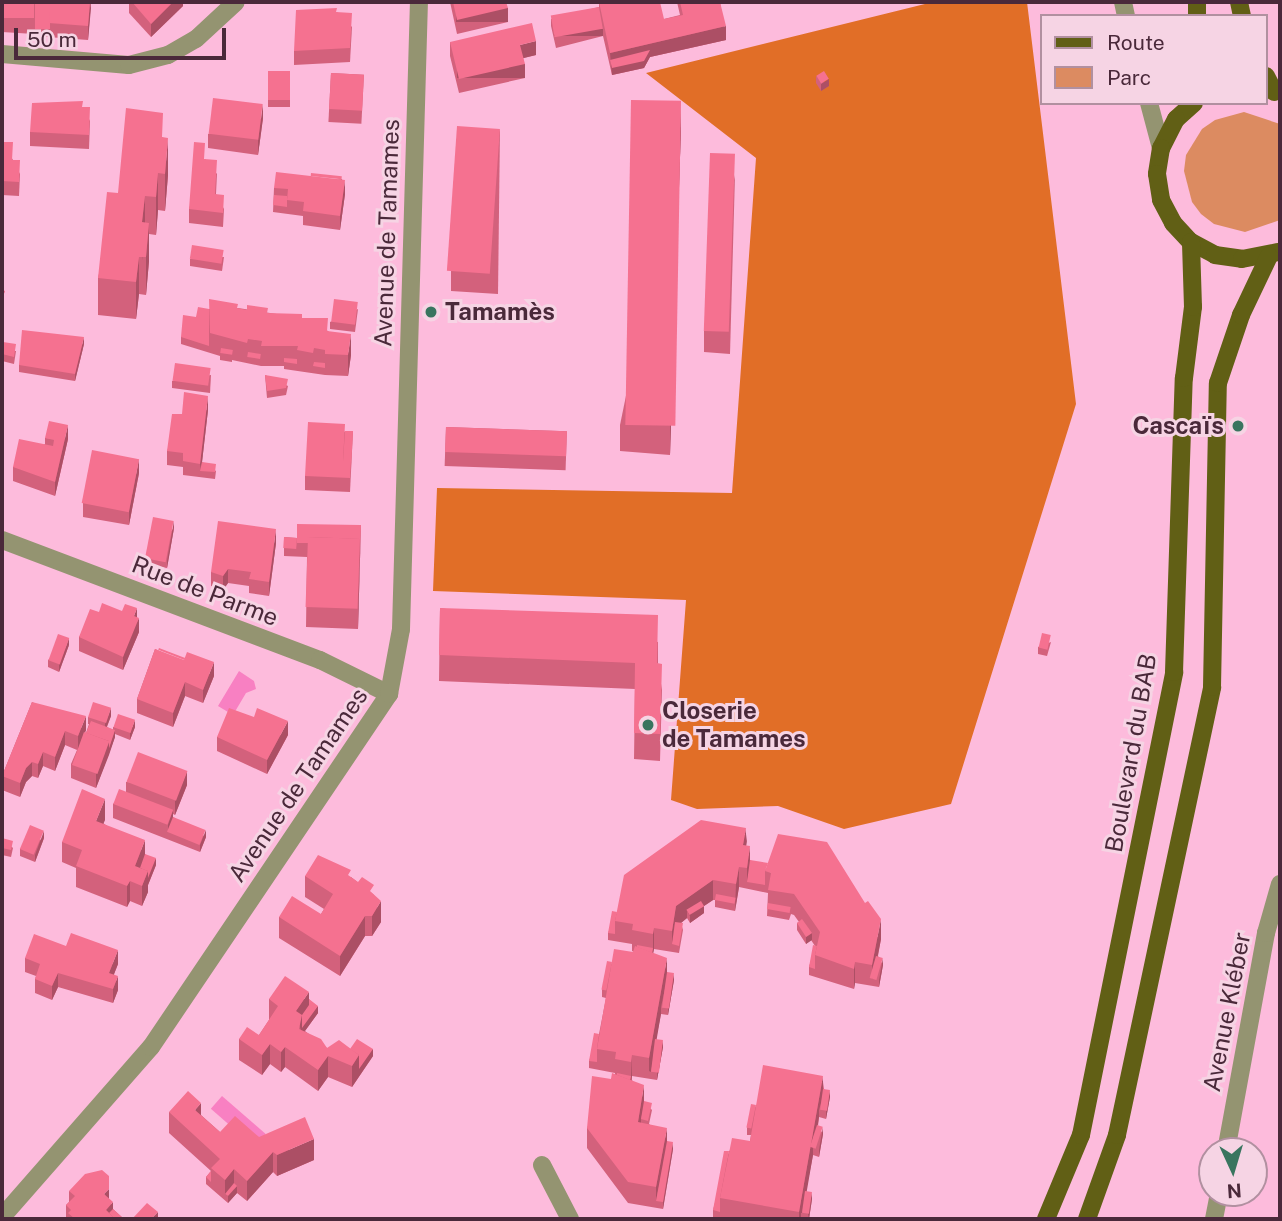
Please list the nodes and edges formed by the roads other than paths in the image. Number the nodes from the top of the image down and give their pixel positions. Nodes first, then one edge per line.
1 (236, 2) edge
2 (419, 2) edge
3 (2, 54) edge
4 (1150, 105) edge
5 (1192, 105) edge
6 (1161, 148) junction
7 (1191, 242) junction
8 (1275, 253) edge
9 (2, 540) edge
10 (389, 694) junction
11 (1280, 884) edge
12 (1229, 1137) edge
13 (542, 1165) dead end
14 (2, 1217) edge
15 (570, 1219) edge
16 (1046, 1219) edge
17 (1087, 1219) edge

1 - 3 street
2 - 10 street, Avenue de Tamames
4 - 6 street
5 - 6 main road
6 - 7 main road
7 - 8 main road
7 - 16 main road, Boulevard du BAB
8 - 17 main road
9 - 10 street, Rue de Parme
10 - 14 street, Avenue de Tamames
11 - 12 street, Avenue Kléber
13 - 15 street

